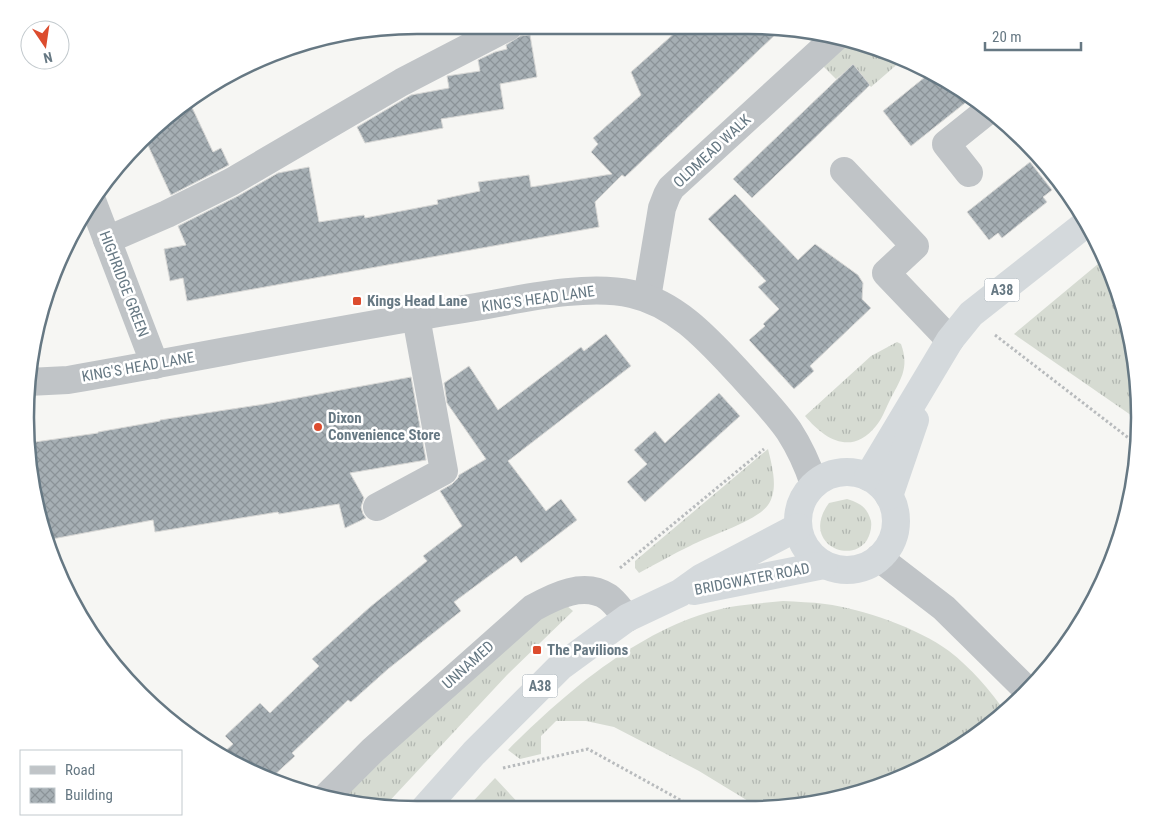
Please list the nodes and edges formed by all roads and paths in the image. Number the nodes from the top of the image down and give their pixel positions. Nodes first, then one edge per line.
1 (495, 34) edge
2 (830, 43) edge
3 (983, 114) edge
4 (844, 171) dead end
5 (968, 173) dead end
6 (95, 209) edge
7 (1081, 228) edge
8 (108, 240) junction
9 (647, 298) junction
10 (971, 314) junction
11 (416, 317) junction
12 (950, 340) junction
13 (155, 364) junction
14 (931, 371) junction
15 (36, 382) edge
16 (788, 430) junction
17 (1130, 439) edge
18 (868, 477) junction
19 (814, 484) junction
20 (889, 496) junction
21 (377, 506) dead end
22 (798, 527) junction
23 (879, 558) junction
24 (824, 565) junction
25 (593, 591) junction
26 (680, 593) junction
27 (627, 618) junction
28 (1022, 685) edge
29 (474, 753) junction
30 (332, 791) edge
31 (431, 801) edge
32 (682, 801) edge

1 - 8 street
2 - 9 street, OLDMEAD WALK
3 - 5 street
4 - 12 street
6 - 8 street, HIGHRIDGE GREEN
7 - 10 highway, A38
8 - 13 street, HIGHRIDGE GREEN
9 - 11 street, KING'S HEAD LANE
9 - 16 street, KING'S HEAD LANE
10 - 12 highway, A38
10 - 17 path
11 - 13 street, KING'S HEAD LANE
11 - 21 street
12 - 14 highway, A38
13 - 15 street, KING'S HEAD LANE
14 - 18 highway, A38
14 - 20 highway, A38
16 - 19 street, KING'S HEAD LANE
16 - 25 path
18 - 19 highway
18 - 20 highway
19 - 22 highway
20 - 23 highway
22 - 24 highway
22 - 26 highway, BRIDGWATER ROAD / A38
23 - 24 highway, A38
23 - 28 street
24 - 26 highway, BRIDGWATER ROAD / A38
25 - 27 street
25 - 30 street, UNNAMED
26 - 27 highway, BRIDGWATER ROAD / A38
27 - 29 highway, BRIDGWATER ROAD / A38
29 - 31 highway, BRIDGWATER ROAD / A38
29 - 32 path

